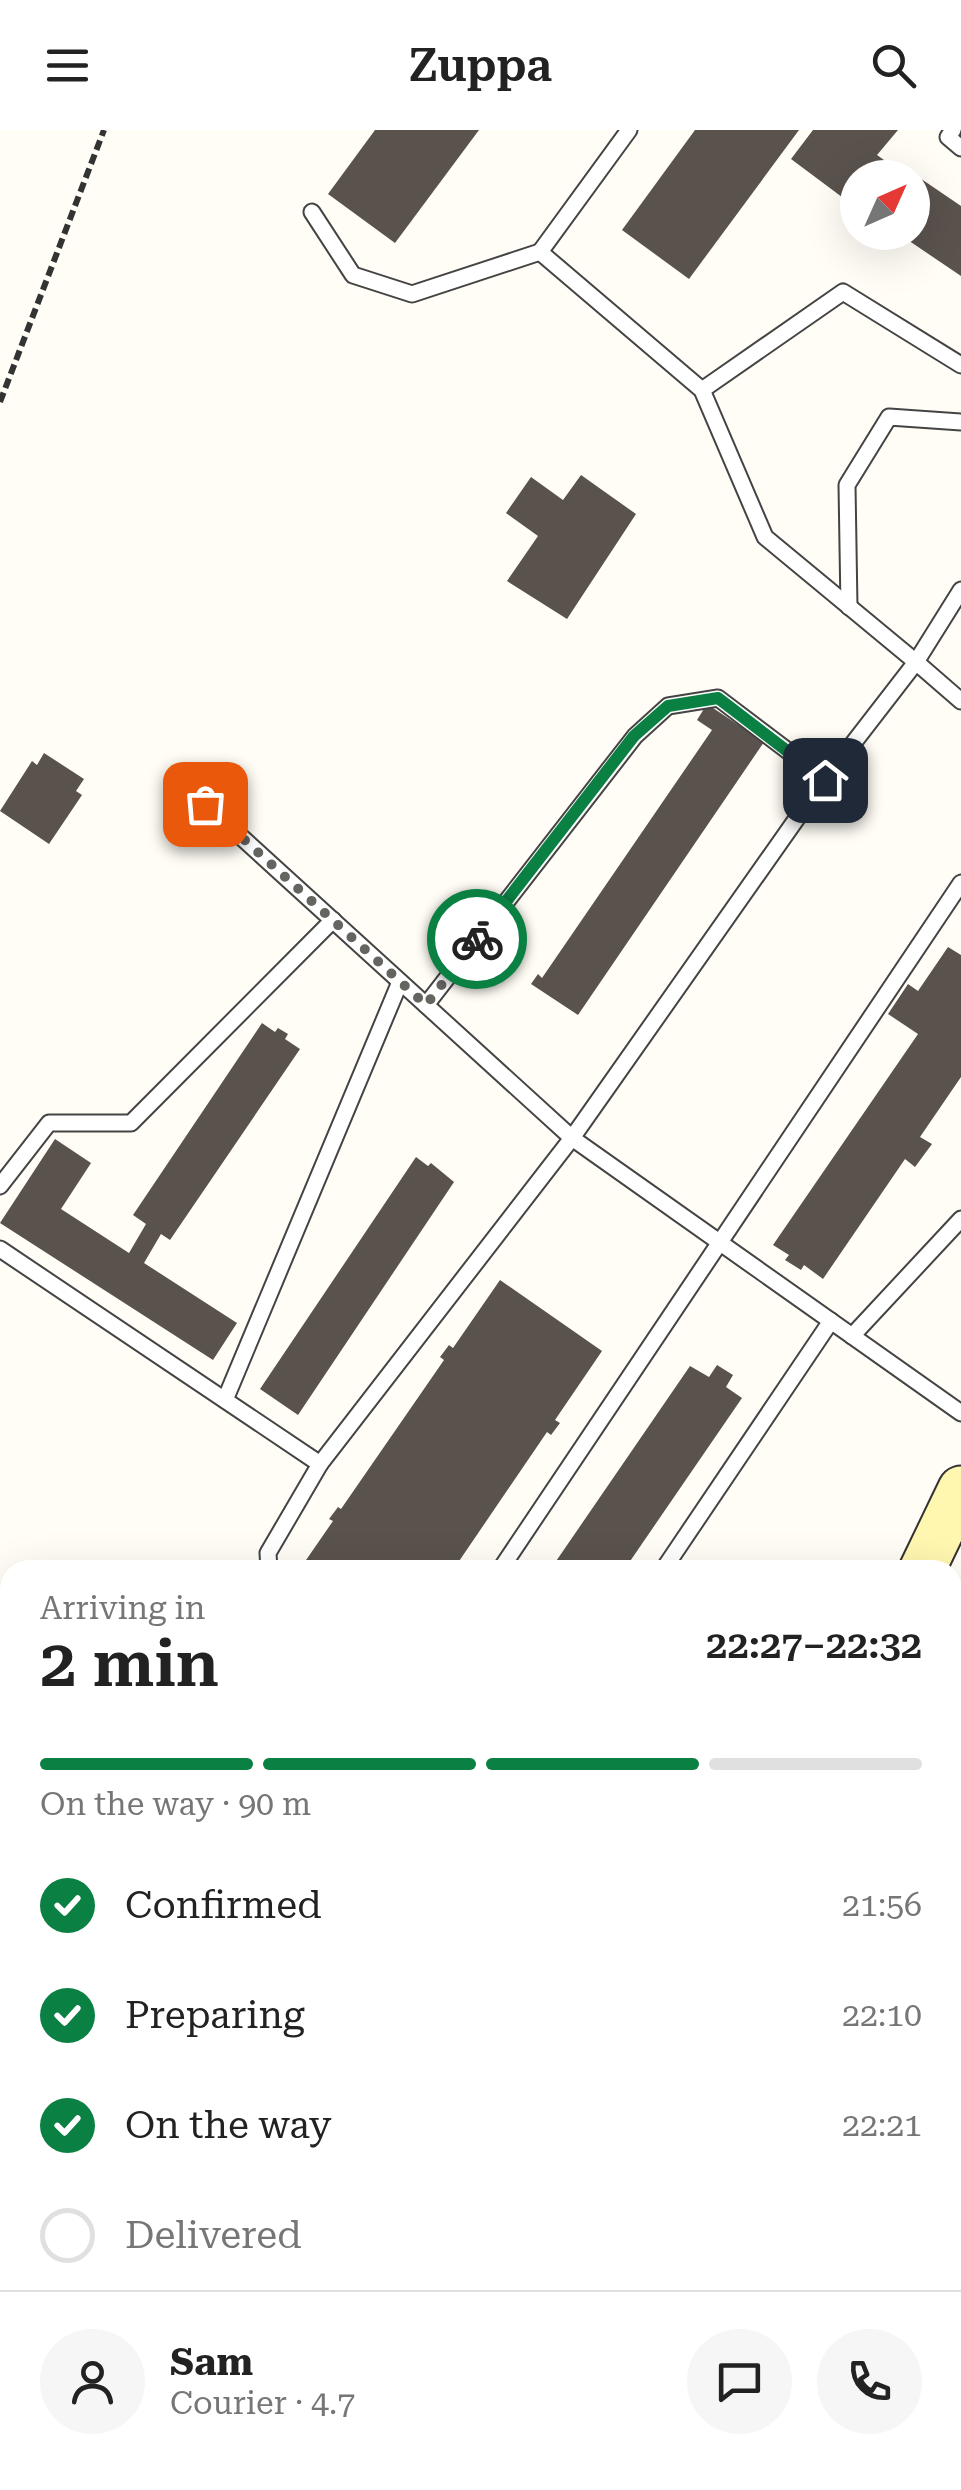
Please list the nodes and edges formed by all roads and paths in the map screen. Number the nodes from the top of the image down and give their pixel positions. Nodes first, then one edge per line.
1 (104, 130) edge
2 (629, 130) edge
3 (953, 130) edge
4 (961, 148) edge
5 (312, 212) dead end
6 (540, 252) junction
7 (961, 365) edge
8 (702, 390) junction
9 (0, 402) edge
10 (961, 422) edge
11 (961, 590) edge
12 (849, 607) junction
13 (916, 662) junction
14 (961, 701) edge
15 (825, 780) junction
16 (205, 804) dead end
17 (961, 883) edge
18 (333, 920) junction
19 (400, 982) junction
20 (426, 1005) junction
21 (572, 1138) junction
22 (0, 1186) edge
23 (961, 1219) edge
24 (718, 1241) junction
25 (0, 1249) edge
26 (831, 1321) junction
27 (852, 1336) junction
28 (225, 1400) junction
29 (961, 1413) edge
30 (320, 1464) junction
31 (961, 1489) edge
32 (268, 1560) edge
33 (507, 1560) edge
34 (670, 1560) edge
35 (927, 1560) edge

1 - 9 path
2 - 6 lane
3 - 4 lane
5 - 6 lane
6 - 8 lane
7 - 8 lane
8 - 12 lane
10 - 12 lane
11 - 13 lane
12 - 13 lane
13 - 14 lane
13 - 15 lane
15 - 20 lane
15 - 21 lane
16 - 18 lane
17 - 24 lane
18 - 19 lane
18 - 22 lane
19 - 20 lane
19 - 28 lane
20 - 21 lane
21 - 24 lane
21 - 30 lane
23 - 27 lane
24 - 26 lane
24 - 33 lane
25 - 28 lane
26 - 27 lane
26 - 34 lane
27 - 29 lane
28 - 30 lane
30 - 32 lane
31 - 35 street

